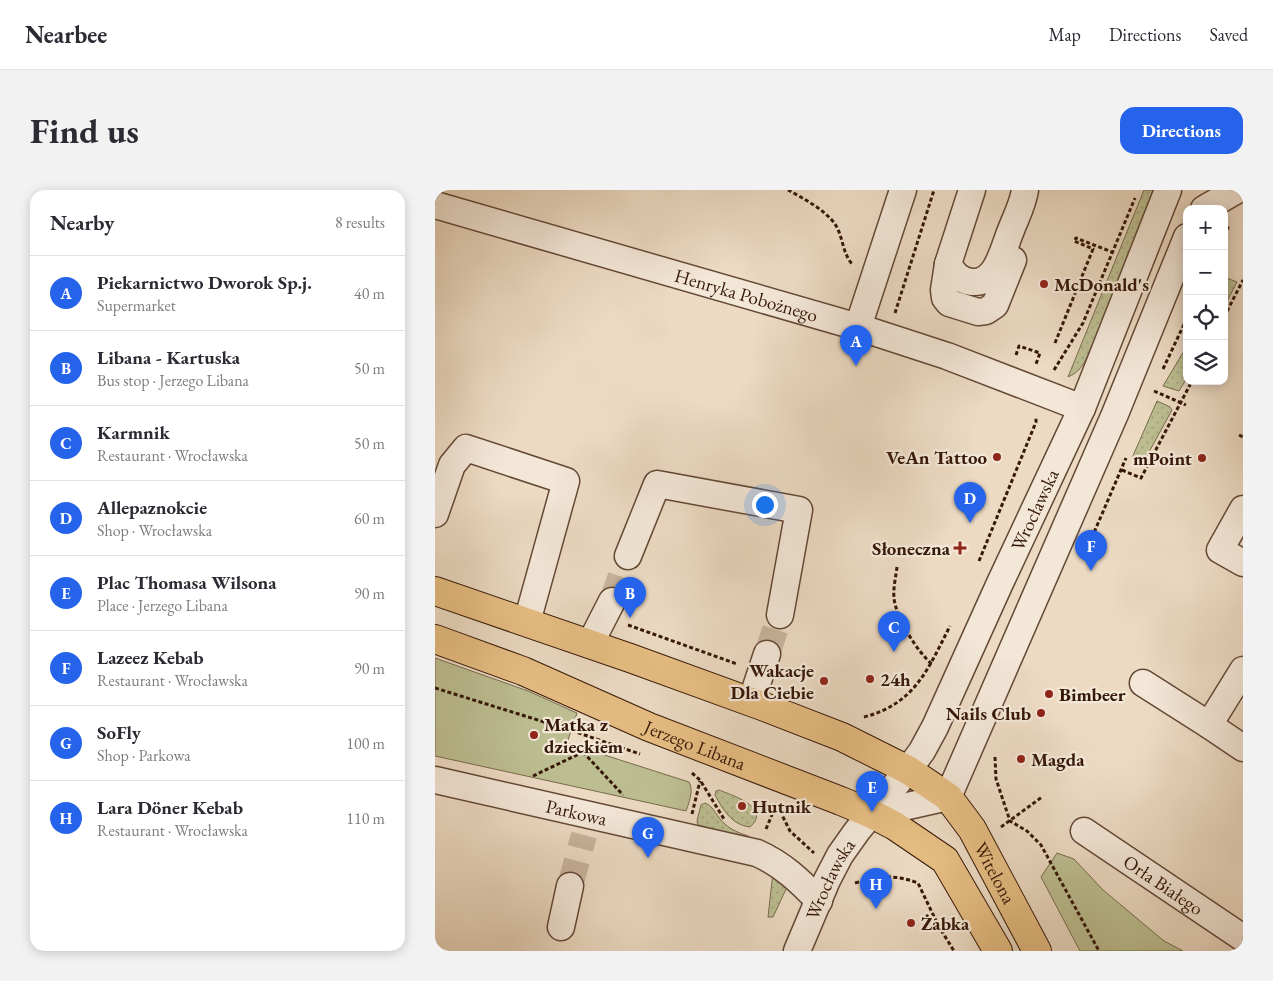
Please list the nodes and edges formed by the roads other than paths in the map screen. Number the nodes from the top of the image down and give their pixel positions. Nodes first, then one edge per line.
1 (903, 190) edge
2 (973, 190) edge
3 (1025, 190) edge
4 (1042, 190) edge
5 (1168, 190) edge
6 (1206, 190) edge
7 (1237, 190) edge
8 (435, 205) edge
9 (1200, 205) edge
10 (1211, 205) edge
11 (1183, 246) edge
12 (948, 264) junction
13 (858, 327) junction
14 (1081, 408) junction
15 (1243, 509) edge
16 (435, 514) edge
17 (628, 556) tunnel mouth
18 (1243, 563) edge
19 (435, 590) edge
20 (612, 601) tunnel mouth
21 (780, 615) tunnel mouth
22 (527, 622) junction
23 (435, 639) edge
24 (590, 644) junction
25 (767, 654) tunnel mouth
26 (1243, 670) edge
27 (1143, 683) dead end
28 (751, 702) junction
29 (1209, 725) junction
30 (1243, 748) edge
31 (908, 770) junction
32 (435, 782) edge
33 (948, 797) junction
34 (873, 814) junction
35 (1083, 831) dead end
36 (945, 860) joint
37 (570, 886) tunnel mouth
38 (819, 901) junction
39 (561, 928) dead end
40 (1243, 938) edge
41 (797, 951) edge
42 (998, 951) edge
43 (1037, 951) edge

1 - 13 street
2 - 12 street
3 - 12 street
4 - 12 street
5 - 14 street, Wrocławska
6 - 9 street
7 - 10 street
8 - 13 street, Henryka Pobożnego
11 - 33 street, Wrocławska
13 - 14 street, Henryka Pobożnego
14 - 31 street, Wrocławska
15 - 18 street
16 - 22 street
17 - 21 street
19 - 22 main road
20 - 24 street
22 - 24 main road
23 - 34 main road, Jerzego Libana
24 - 28 main road
25 - 28 street
26 - 29 street
27 - 29 street
28 - 31 main road
29 - 30 street
31 - 33 main road, Witelona
31 - 34 street, Wrocławska
32 - 38 street, Parkowa
33 - 34 street
33 - 43 main road, Witelona
34 - 36 main road, Jerzego Libana
34 - 38 street, Wrocławska
35 - 40 street, Orła Białego
36 - 42 main road, Witelona
37 - 39 street
38 - 41 street, Wrocławska

